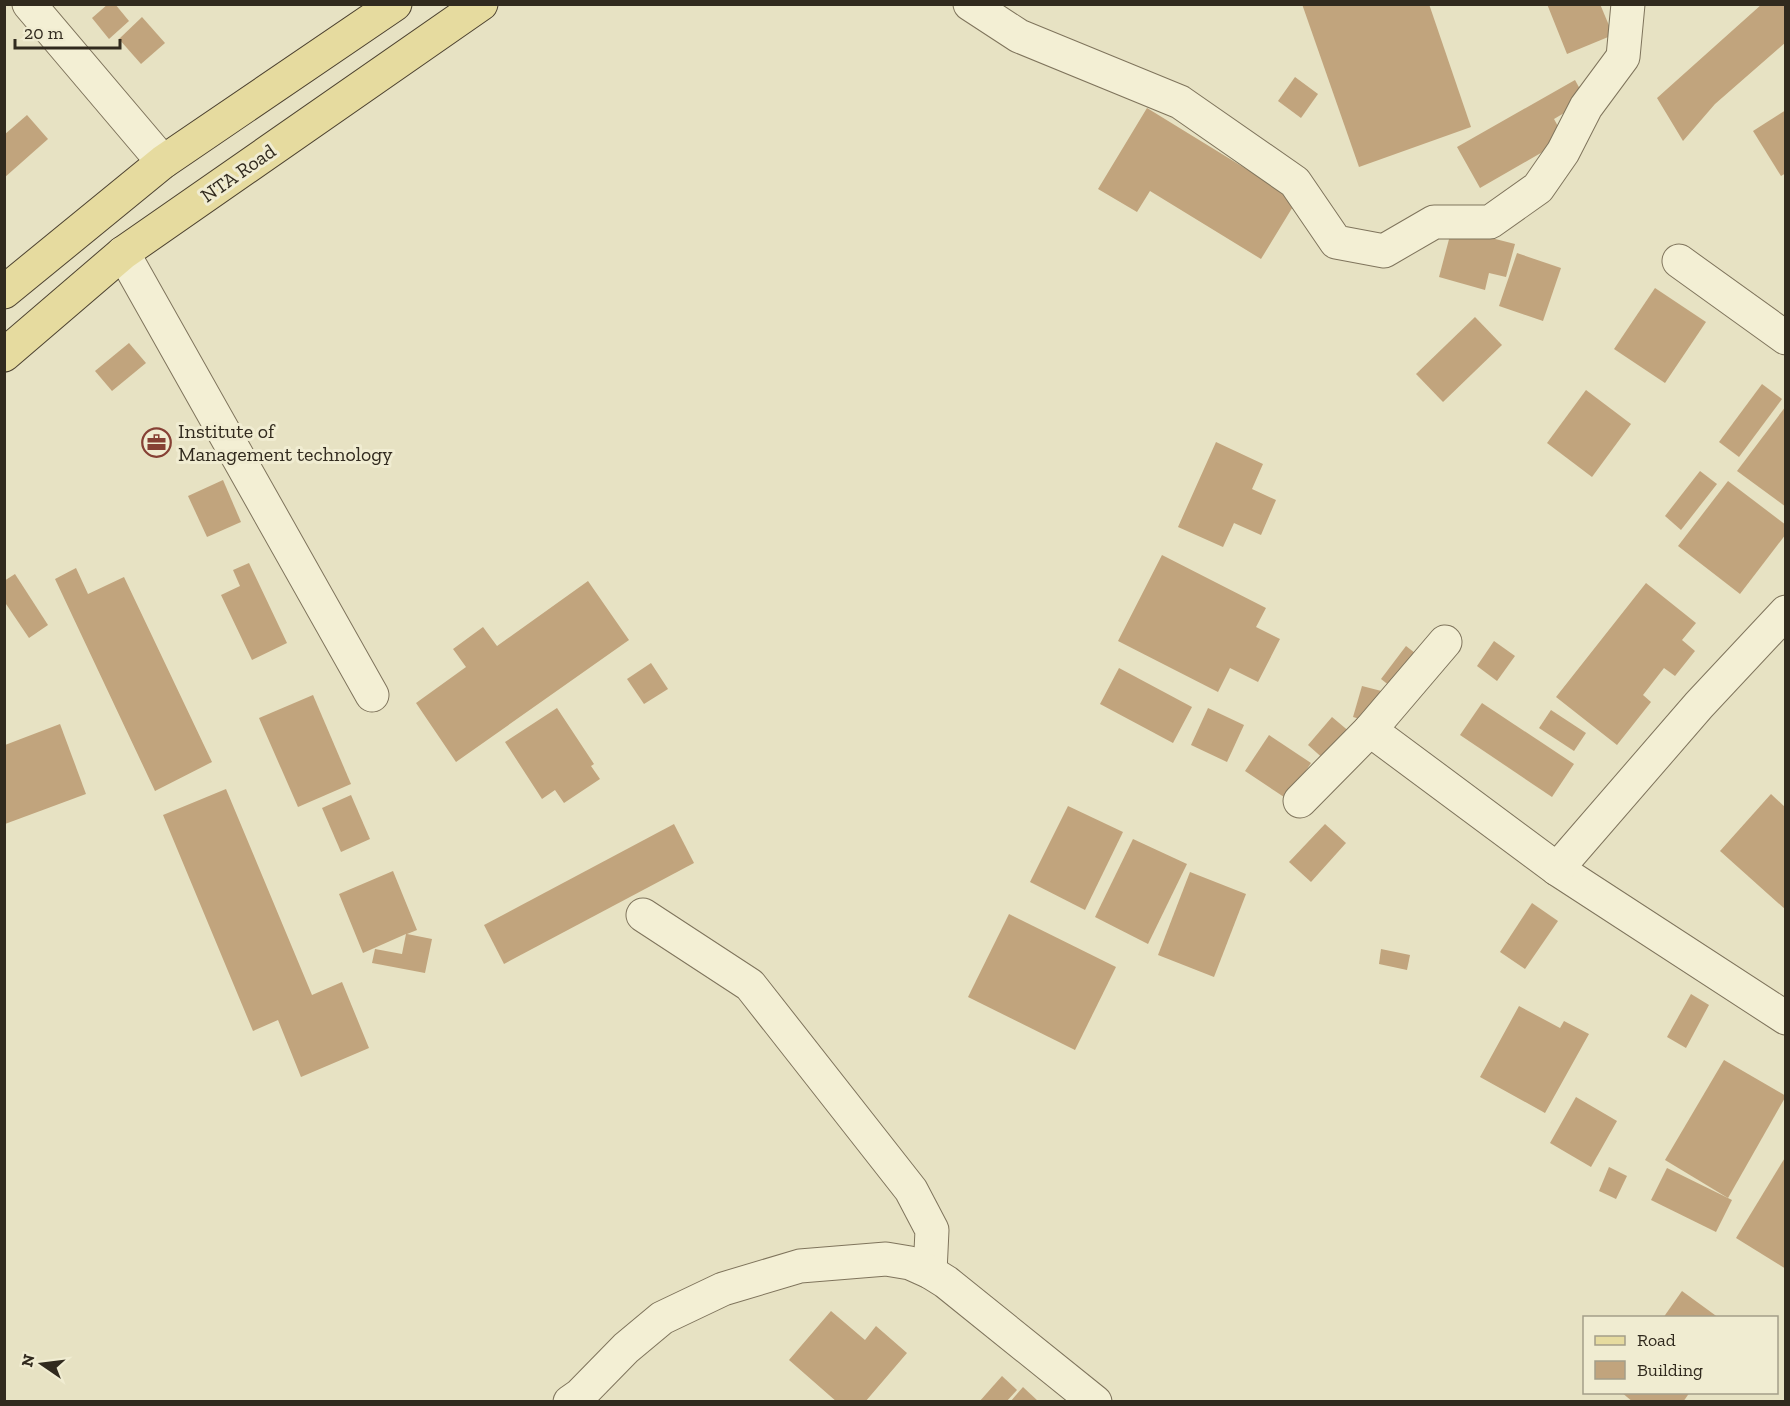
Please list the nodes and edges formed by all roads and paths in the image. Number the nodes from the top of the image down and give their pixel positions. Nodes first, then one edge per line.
1 (29, 4) edge
2 (395, 4) edge
3 (481, 4) edge
4 (970, 4) edge
5 (1628, 4) edge
6 (163, 162) junction
7 (123, 253) junction
8 (1679, 261) dead end
9 (4, 292) edge
10 (1785, 338) edge
11 (4, 355) edge
12 (1785, 612) edge
13 (1445, 642) dead end
14 (372, 695) dead end
15 (1370, 730) junction
16 (1300, 801) dead end
17 (1557, 869) junction
18 (643, 915) dead end
19 (1785, 1018) edge
20 (930, 1272) junction
21 (570, 1401) edge
22 (1095, 1401) edge

1 - 6 street
2 - 6 main road
3 - 7 main road, NTA Road
4 - 5 street
6 - 9 main road
7 - 11 main road, NTA Road
7 - 14 street
8 - 10 street
12 - 17 street
13 - 15 street
15 - 16 street
15 - 17 street
17 - 19 street
18 - 20 street
20 - 21 street
20 - 22 street

